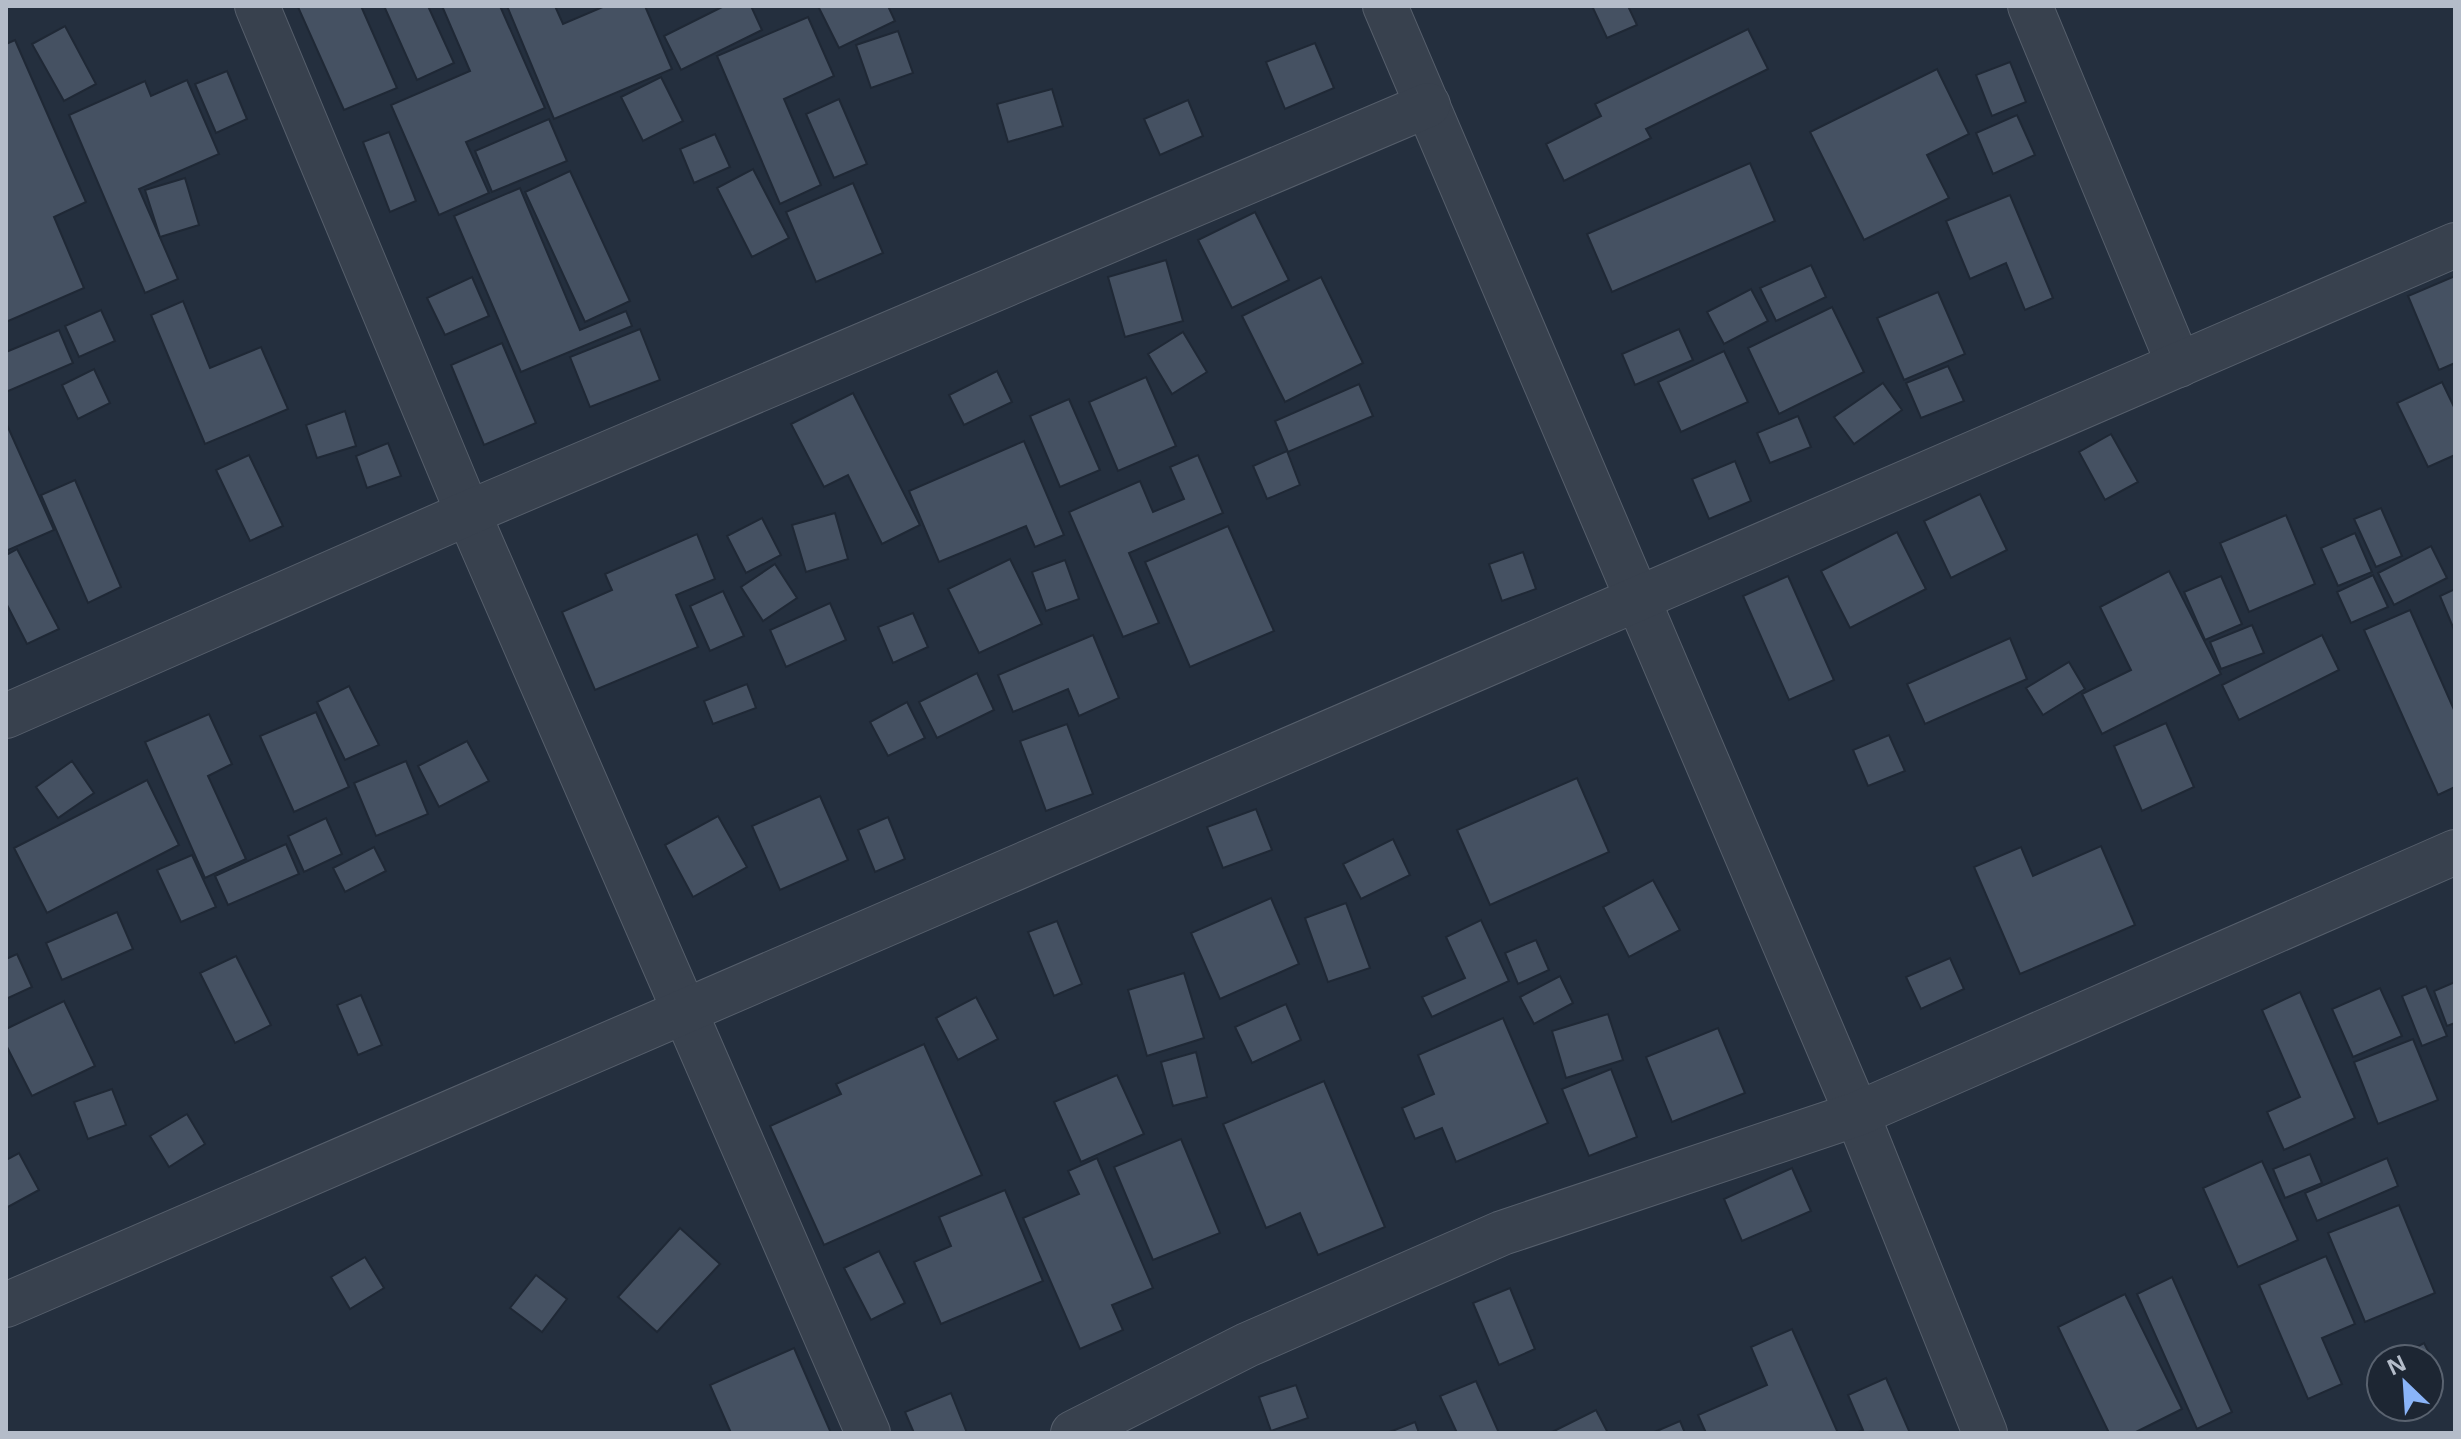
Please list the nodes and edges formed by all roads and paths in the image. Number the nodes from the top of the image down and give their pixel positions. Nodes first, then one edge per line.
1 (257, 6) edge
2 (1385, 6) edge
3 (2030, 6) edge
4 (1428, 105) junction
5 (2455, 245) edge
6 (2179, 365) junction
7 (468, 513) junction
8 (1639, 595) junction
9 (6, 716) edge
10 (2455, 852) edge
11 (684, 1010) junction
12 (1857, 1114) junction
13 (6, 1305) edge
14 (868, 1433) edge
15 (1073, 1433) edge
16 (1985, 1433) edge

1 - 7 street
2 - 4 street
3 - 6 street
4 - 7 street
4 - 8 street
5 - 6 street
6 - 8 street
7 - 9 street
7 - 11 street
8 - 11 street
8 - 12 street
10 - 12 street
11 - 13 street
11 - 14 street
12 - 15 street
12 - 16 street

